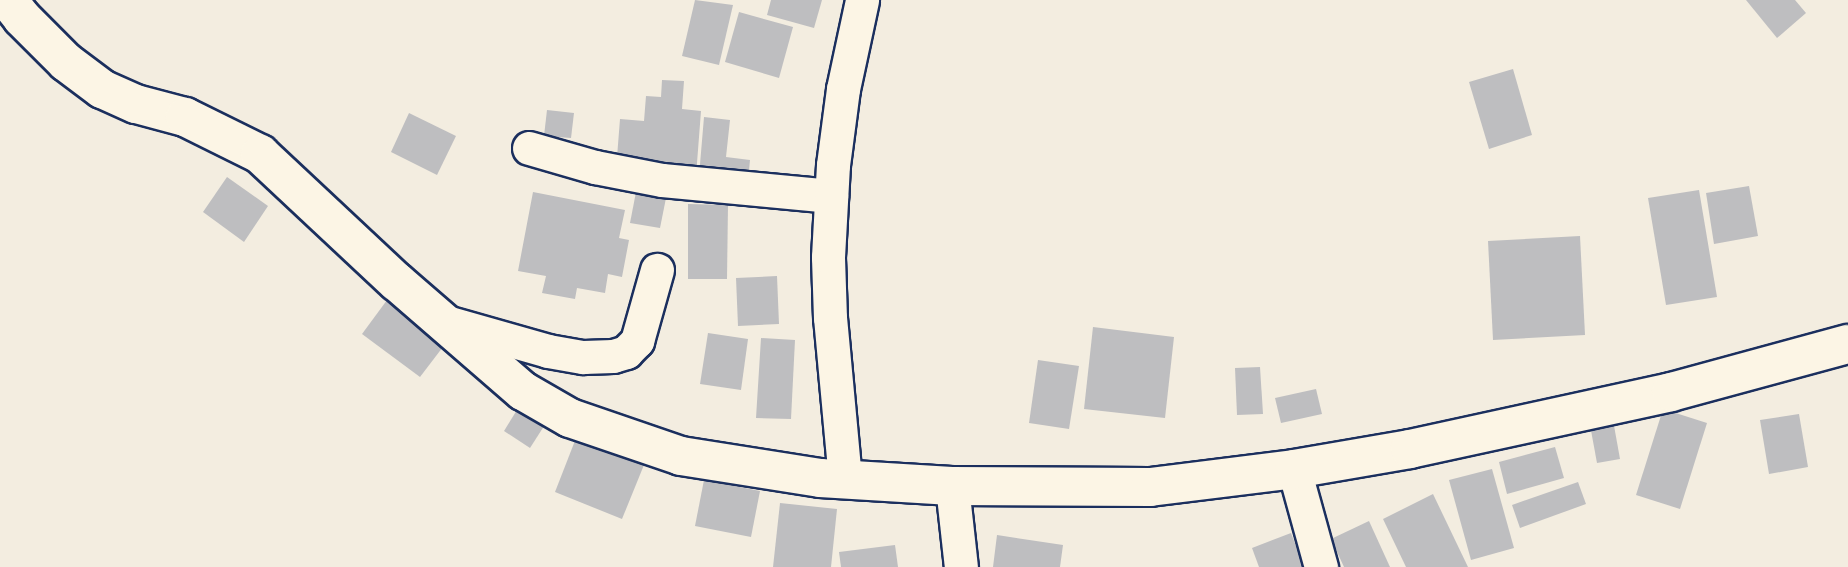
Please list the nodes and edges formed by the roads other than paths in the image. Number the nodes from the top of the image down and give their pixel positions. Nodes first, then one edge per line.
1 (8, 0) edge
2 (862, 0) edge
3 (529, 148) dead end
4 (831, 196) junction
5 (657, 270) dead end
6 (440, 320) junction
7 (1848, 344) edge
8 (1294, 469) junction
9 (845, 479) junction
10 (952, 486) junction
11 (961, 567) edge
12 (1321, 567) edge

1 - 6 highway
2 - 4 street
3 - 4 street
4 - 9 street
5 - 6 street
6 - 9 highway
7 - 8 highway
8 - 10 highway
8 - 12 street
9 - 10 highway
10 - 11 street

